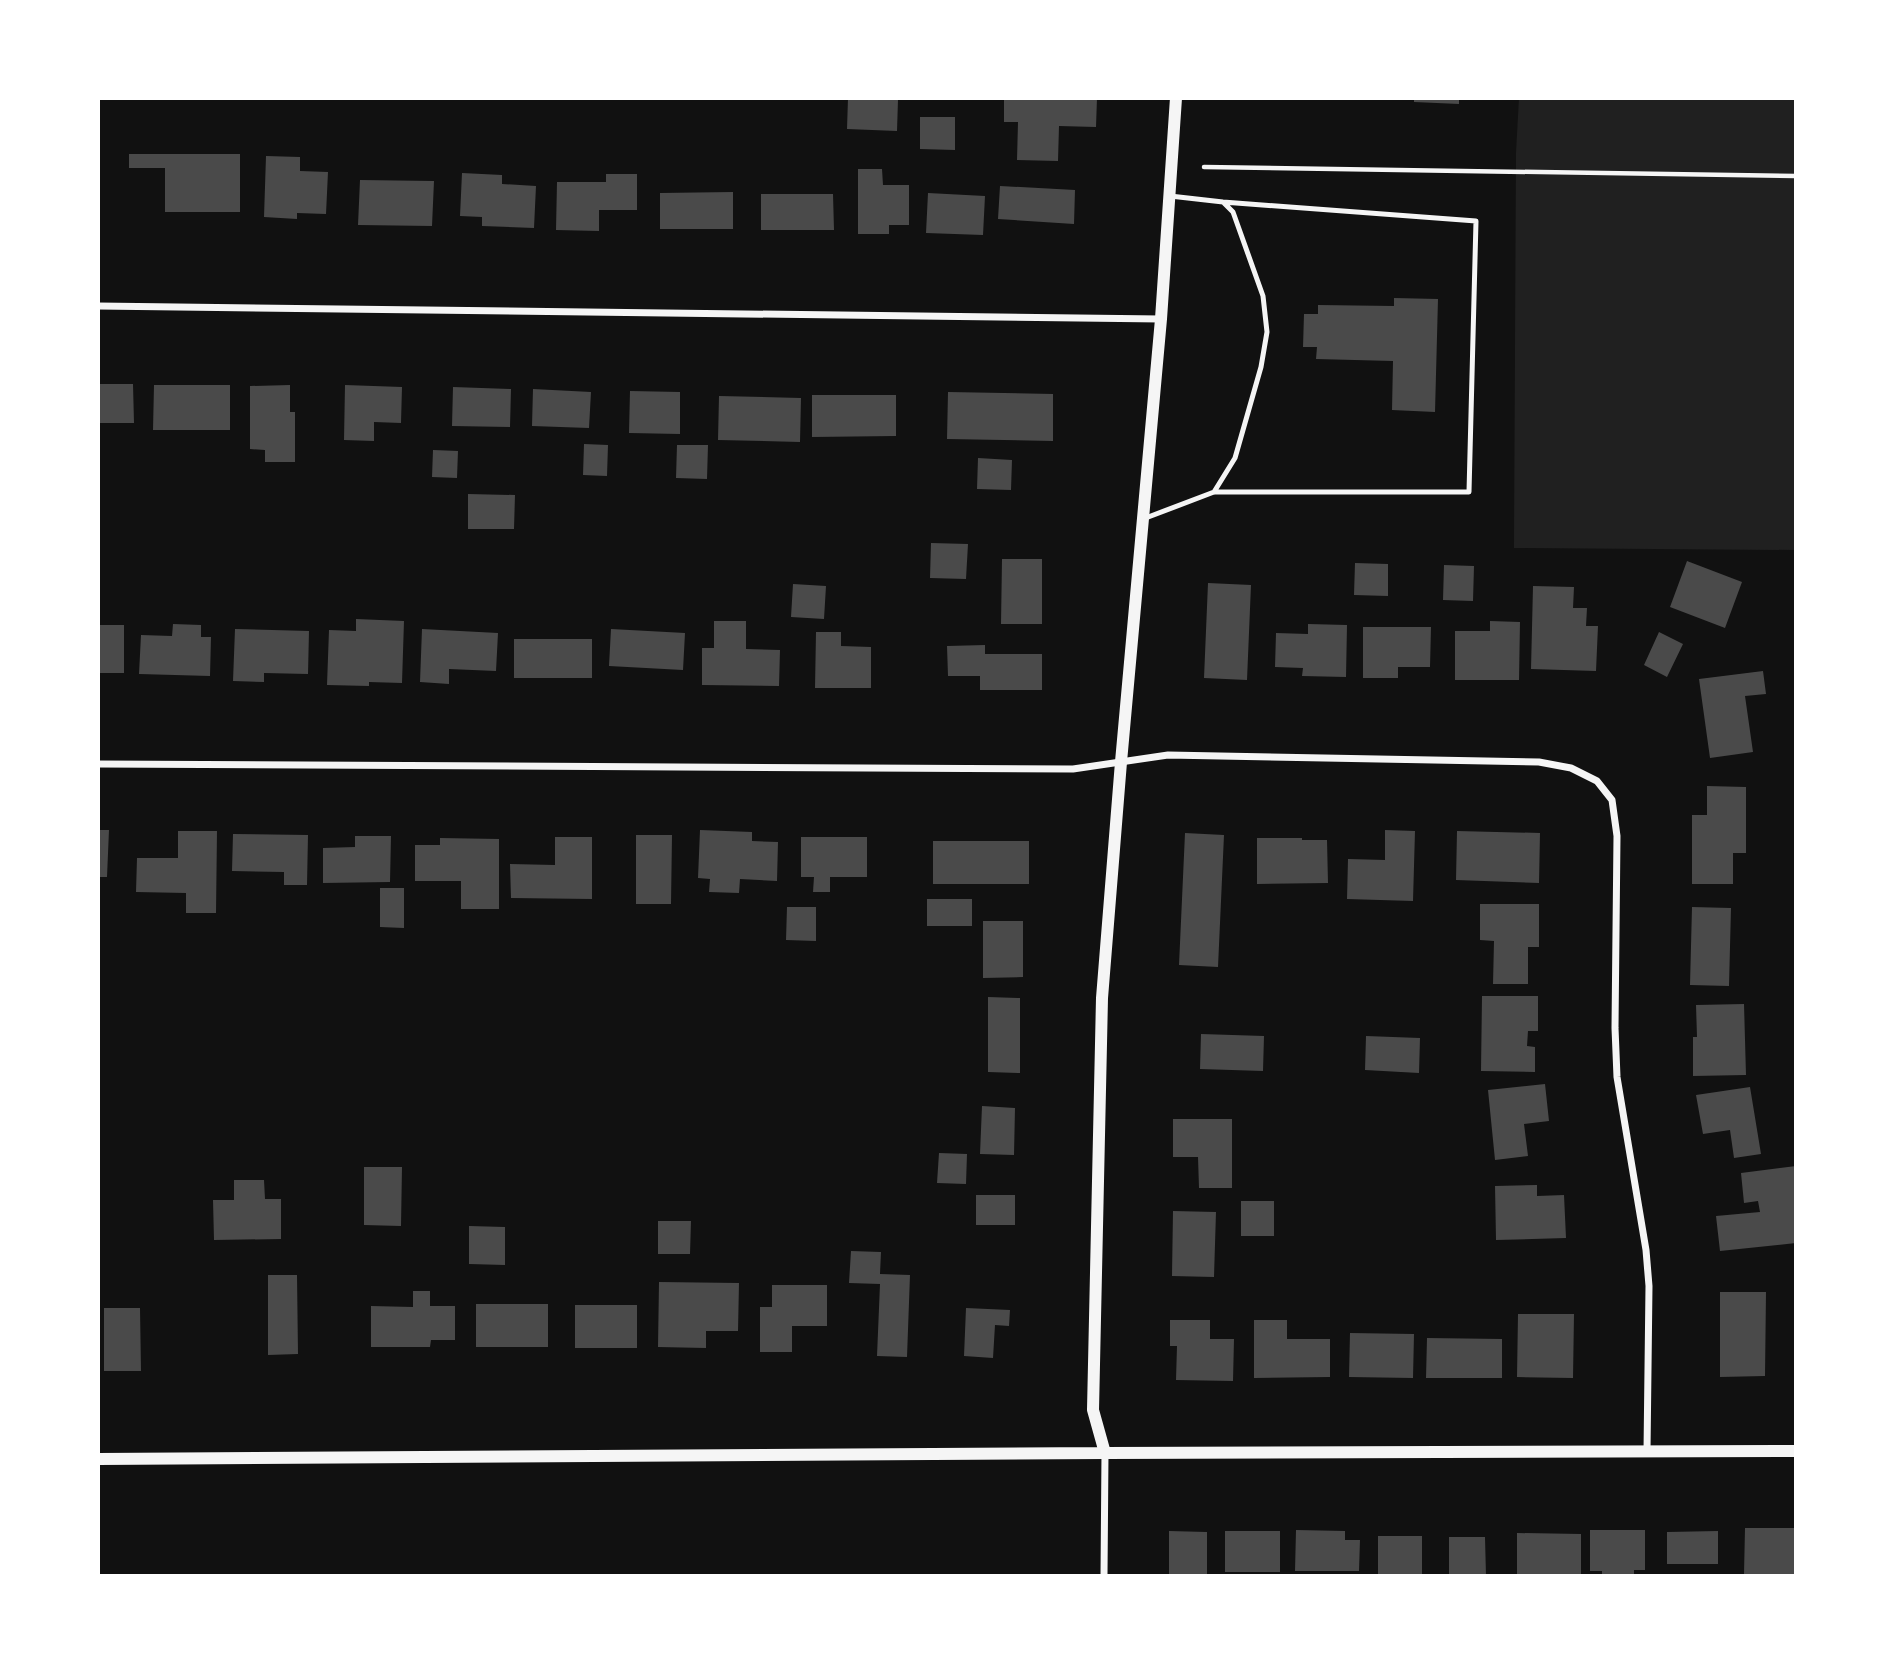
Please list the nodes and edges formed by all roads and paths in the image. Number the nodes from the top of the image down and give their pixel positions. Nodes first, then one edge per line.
1 (1176, 98) edge
2 (1204, 167) dead end
3 (1796, 176) edge
4 (1170, 196) junction
5 (1223, 202) junction
6 (98, 306) edge
7 (1161, 319) junction
8 (1214, 492) junction
9 (1143, 519) junction
10 (1121, 762) junction
11 (98, 764) edge
12 (1647, 1451) junction
13 (1796, 1451) edge
14 (1105, 1452) junction
15 (98, 1459) edge
16 (1104, 1576) edge

1 - 4 street
2 - 3 path
4 - 5 lane
4 - 7 street
5 - 8 lane
5 - 8 lane
6 - 7 street
7 - 9 street
8 - 9 lane
9 - 10 street
10 - 11 street
10 - 12 street
10 - 14 street
12 - 13 street
12 - 14 street
14 - 15 street
14 - 16 street

